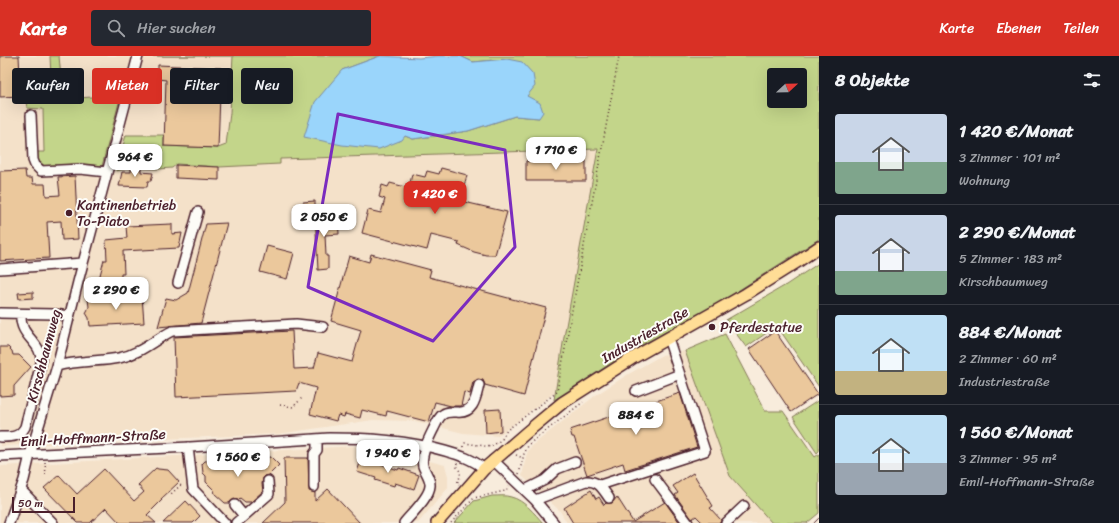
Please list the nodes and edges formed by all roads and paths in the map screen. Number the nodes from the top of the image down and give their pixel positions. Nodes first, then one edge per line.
1 (138, 56) edge
2 (618, 56) edge
3 (31, 116) dead end
4 (107, 172) junction
5 (198, 212) dead end
6 (819, 247) edge
7 (82, 263) junction
8 (0, 269) edge
9 (178, 283) dead end
10 (0, 313) edge
11 (21, 314) junction
12 (69, 316) junction
13 (323, 327) dead end
14 (668, 338) junction
15 (57, 366) junction
16 (680, 374) junction
17 (479, 385) dead end
18 (636, 391) dead end
19 (302, 398) dead end
20 (585, 401) dead end
21 (280, 405) dead end
22 (0, 438) edge
23 (317, 439) junction
24 (502, 439) dead end
25 (426, 446) junction
26 (188, 447) junction
27 (30, 455) junction
28 (0, 456) edge
29 (494, 460) junction
30 (576, 462) dead end
31 (45, 463) dead end
32 (484, 469) junction
33 (46, 476) dead end
34 (655, 479) dead end
35 (514, 481) junction
36 (191, 482) junction
37 (268, 482) dead end
38 (600, 485) junction
39 (314, 487) dead end
40 (21, 490) junction
41 (525, 490) junction
42 (169, 491) dead end
43 (609, 498) dead end
44 (535, 500) junction
45 (235, 505) dead end
46 (744, 506) dead end
47 (244, 516) junction
48 (9, 523) edge
49 (53, 523) edge
50 (225, 523) edge
51 (236, 523) edge
52 (404, 523) edge
53 (437, 523) edge
54 (451, 523) edge
55 (554, 523) edge
56 (688, 523) edge
57 (726, 523) edge

1 - 4 street, Kirschbaumweg
2 - 24 path
3 - 4 street
4 - 7 street, Kirschbaumweg
5 - 9 street
6 - 14 main road, Industriestraße
7 - 8 street
7 - 12 street, Kirschbaumweg
10 - 11 street
11 - 12 street
11 - 22 street
12 - 15 street, Kirschbaumweg
13 - 15 street
14 - 16 street
14 - 29 main road, Industriestraße
15 - 27 street, Kirschbaumweg
16 - 18 street
16 - 38 street
17 - 25 street
19 - 21 path
20 - 35 path
23 - 25 street, Emil-Hoffmann-Straße
23 - 26 street, Emil-Hoffmann-Straße
23 - 39 street
25 - 32 street, Emil-Hoffmann-Straße
25 - 52 street
26 - 27 street, Emil-Hoffmann-Straße
26 - 36 street
27 - 28 street, Emil-Hoffmann-Straße
27 - 40 street, Kirschbaumweg
29 - 32 main road, Industriestraße
29 - 35 street
30 - 41 street
31 - 33 path
32 - 53 main road, Industriestraße
34 - 56 street
35 - 41 street
35 - 54 path
36 - 42 path
36 - 50 street
37 - 47 street
38 - 43 street
38 - 44 street
40 - 48 street, Kirschbaumweg
40 - 49 street
41 - 44 street
44 - 55 street
45 - 47 street
46 - 57 street
47 - 51 street

